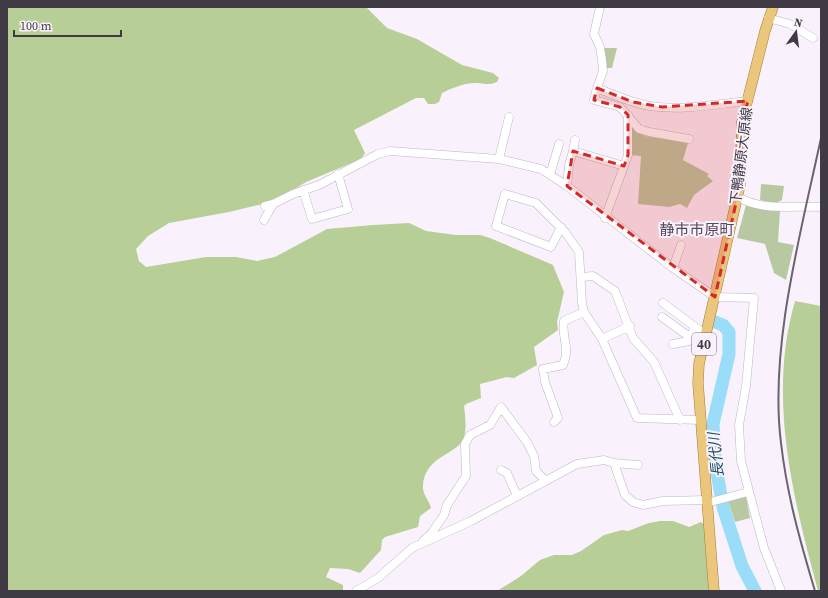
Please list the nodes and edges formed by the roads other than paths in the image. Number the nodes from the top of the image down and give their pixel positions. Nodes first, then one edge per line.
1 (600, 7) edge
2 (773, 7) edge
3 (768, 18) junction
4 (813, 38) dead end
5 (597, 88) junction
6 (748, 101) junction
7 (628, 115) junction
8 (510, 117) dead end
9 (689, 138) dead end
10 (575, 140) dead end
11 (559, 144) dead end
12 (573, 151) junction
13 (499, 159) junction
14 (624, 166) junction
15 (338, 174) junction
16 (550, 175) junction
17 (567, 186) junction
18 (303, 190) junction
19 (738, 197) junction
20 (821, 207) edge
21 (605, 218) junction
22 (264, 220) dead end
23 (561, 227) junction
24 (681, 245) dead end
25 (673, 268) junction
26 (581, 277) junction
27 (715, 297) junction
28 (663, 303) dead end
29 (584, 312) junction
30 (662, 317) dead end
31 (630, 326) junction
32 (675, 326) junction
33 (695, 327) junction
34 (666, 329) dead end
35 (706, 335) junction
36 (691, 338) junction
37 (602, 339) junction
38 (673, 344) dead end
39 (680, 420) junction
40 (701, 420) junction
41 (554, 422) dead end
42 (614, 462) junction
43 (638, 465) dead end
44 (501, 470) dead end
45 (546, 481) junction
46 (748, 492) junction
47 (517, 496) junction
48 (709, 501) junction
49 (418, 545) junction
50 (356, 591) edge
51 (714, 591) edge
52 (781, 591) edge

1 - 5 street
2 - 3 main road, 下鴨静原大原線 / 40
3 - 4 street
3 - 6 main road, 下鴨静原大原線 / 40
5 - 6 street
5 - 7 street
6 - 19 main road, 下鴨静原大原線 / 40
7 - 9 street
7 - 14 street
8 - 13 street
10 - 12 street
11 - 16 street
12 - 14 street
12 - 17 street
13 - 15 street
13 - 16 street
14 - 21 street
15 - 18 street
15 - 18 street
16 - 17 street
17 - 21 street
18 - 22 street
19 - 20 street
19 - 27 main road, 下鴨静原大原線 / 40
21 - 25 street
23 - 23 street
23 - 26 street
24 - 25 street
25 - 27 street
26 - 29 street
26 - 31 street
27 - 35 main road, 下鴨静原大原線 / 40
27 - 46 street
28 - 33 street
29 - 37 street
29 - 41 street
30 - 32 street
31 - 37 street
31 - 39 street
32 - 34 street
32 - 36 street
33 - 35 street
33 - 36 street
35 - 40 main road, 下鴨静原大原線 / 40
36 - 38 street
37 - 39 street
39 - 40 street
40 - 48 main road, 下鴨静原大原線 / 40
42 - 43 street
42 - 45 street
42 - 48 street
44 - 47 street
45 - 47 street
45 - 49 street
46 - 48 street
46 - 52 street
47 - 49 street
48 - 51 main road, 下鴨静原大原線 / 40
49 - 50 street

